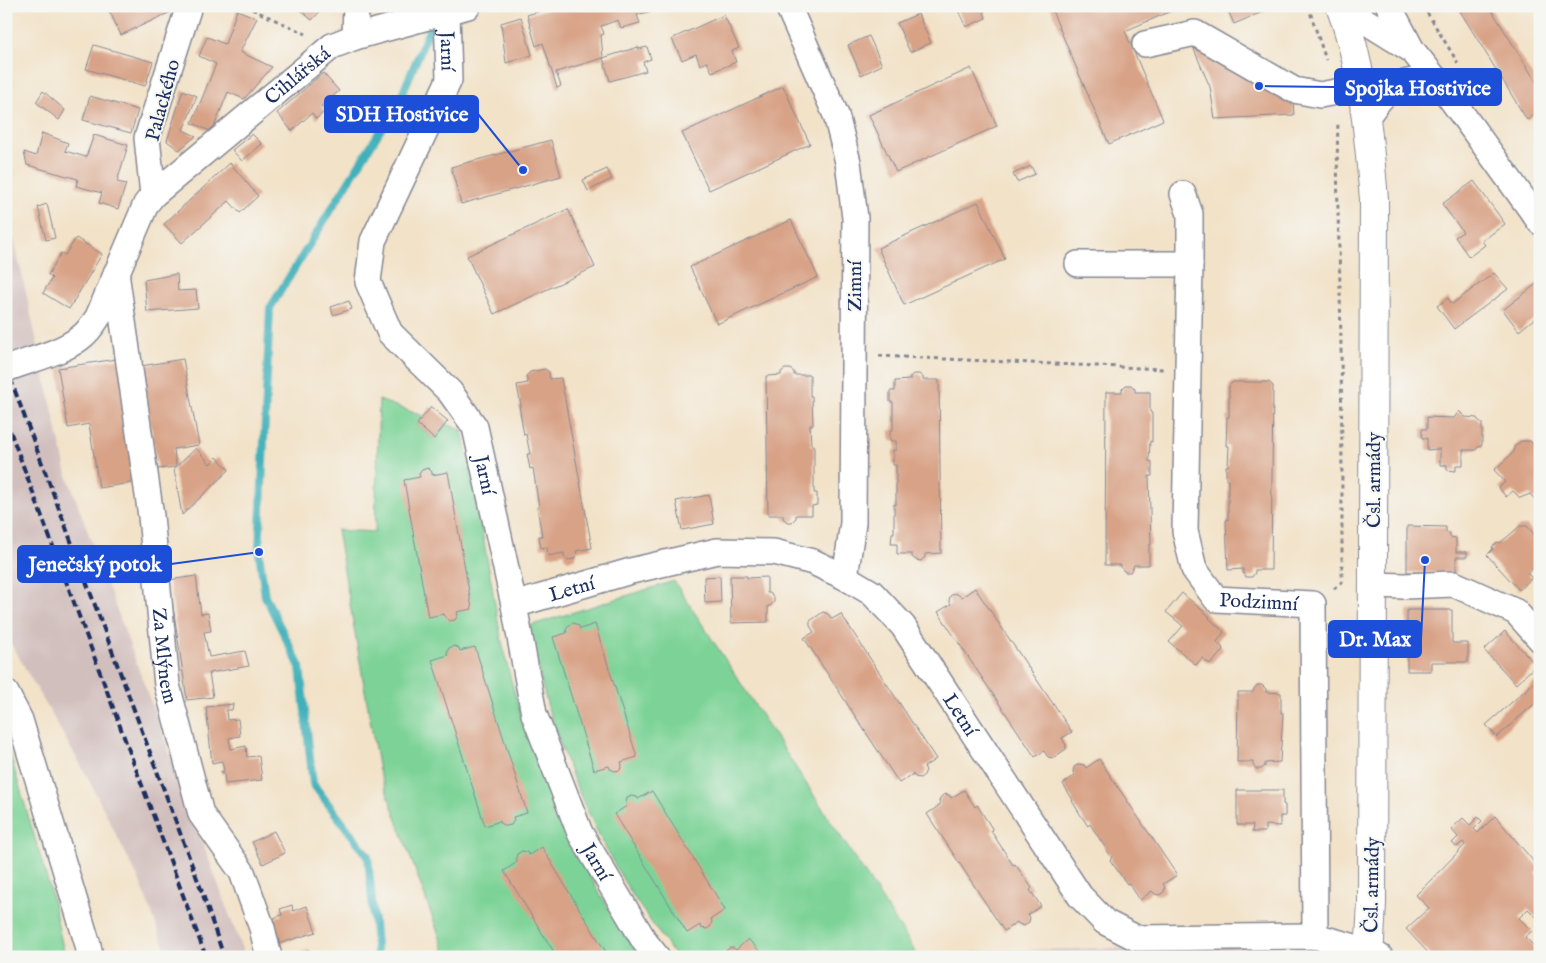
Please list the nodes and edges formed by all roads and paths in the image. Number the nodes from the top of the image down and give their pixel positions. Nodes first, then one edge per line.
1 (190, 6) edge
2 (245, 6) edge
3 (356, 6) edge
4 (788, 6) edge
5 (1308, 6) edge
6 (1340, 6) edge
7 (1389, 6) edge
8 (1423, 6) edge
9 (453, 10) edge
10 (381, 18) edge
11 (355, 37) junction
12 (1145, 44) dead end
13 (332, 46) junction
14 (1412, 50) junction
15 (1461, 68) dead end
16 (1436, 80) junction
17 (1349, 90) junction
18 (1367, 117) junction
19 (1183, 194) dead end
20 (153, 195) junction
21 (1540, 222) edge
22 (1078, 264) dead end
23 (1190, 264) junction
24 (116, 273) junction
25 (854, 354) junction
26 (6, 369) edge
27 (1187, 370) junction
28 (845, 577) junction
29 (1373, 585) junction
30 (1313, 604) junction
31 (514, 605) junction
32 (1540, 638) edge
33 (6, 693) edge
34 (1315, 936) junction
35 (1373, 955) edge
36 (90, 957) edge
37 (269, 957) edge
38 (657, 957) edge

1 - 20 street, Palackého
2 - 13 path
3 - 11 street
4 - 25 street, Zimní
5 - 17 path
6 - 14 street
6 - 17 main road, Čsl. armády
7 - 14 street
8 - 15 path
9 - 10 street, Cihlářská
9 - 31 street, Jarní
10 - 11 street, Cihlářská
11 - 13 street, Cihlářská
12 - 17 street
13 - 20 street, Cihlářská
14 - 16 street
16 - 18 street
16 - 21 street
17 - 18 main road, Čsl. armády
17 - 30 path
18 - 29 main road, Čsl. armády
19 - 23 street, Podzimní
20 - 24 street
22 - 23 street
23 - 27 street, Podzimní
24 - 26 street
24 - 37 street, Za Mlýnem
25 - 27 path
25 - 28 street, Zimní
27 - 30 street, Podzimní
28 - 31 street, Letní
28 - 34 street, Letní
29 - 32 street
29 - 35 main road, Čsl. armády
30 - 34 street, Podzimní
31 - 38 street, Jarní
33 - 36 street
34 - 35 street, Letní

